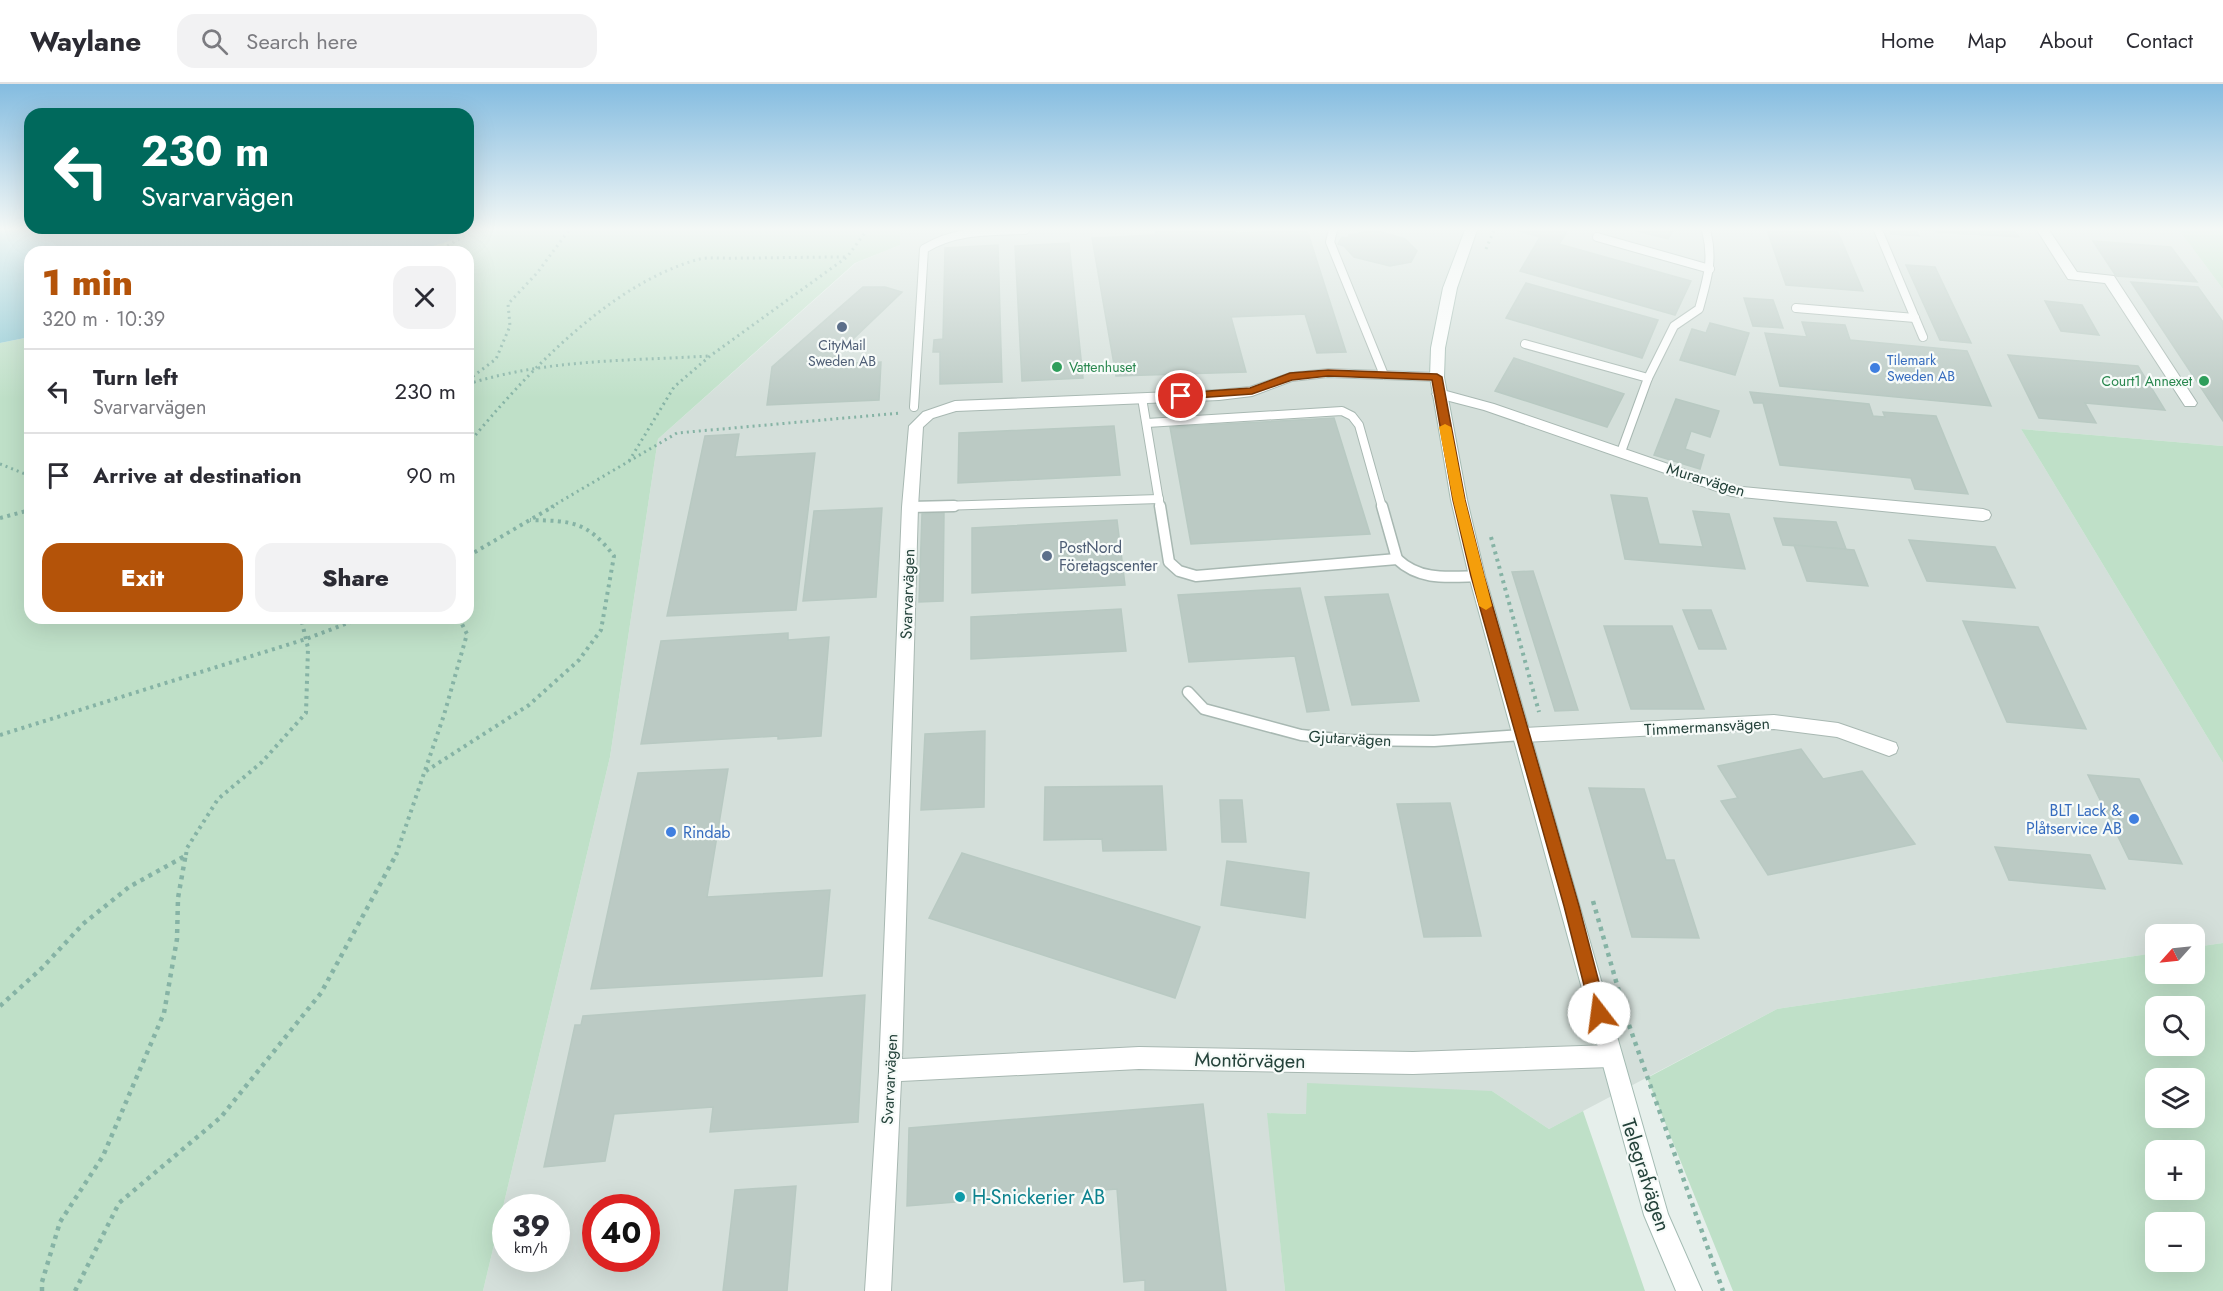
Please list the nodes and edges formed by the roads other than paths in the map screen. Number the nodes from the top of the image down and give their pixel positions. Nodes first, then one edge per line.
1 (921, 286) edge
2 (1351, 286) edge
3 (1451, 286) edge
4 (1706, 286) edge
5 (1902, 286) edge
6 (2114, 286) edge
7 (1796, 308) dead end
8 (1915, 318) junction
9 (1923, 337) dead end
10 (1525, 344) dead end
11 (1384, 375) junction
12 (1648, 378) junction
13 (1438, 386) junction
14 (1142, 398) junction
15 (2190, 404) dead end
16 (912, 410) road end
17 (1147, 423) junction
18 (1621, 452) junction
19 (1159, 499) junction
20 (910, 507) junction
21 (1983, 515) dead end
22 (1397, 559) junction
23 (1477, 576) junction
24 (1188, 692) dead end
25 (1522, 735) junction
26 (1889, 748) dead end
27 (1610, 1056) junction
28 (890, 1071) junction
29 (878, 1291) edge
30 (1689, 1291) edge

1 - 16 lane
2 - 11 lane
3 - 13 street, Telegrafvägen
4 - 12 lane
5 - 8 lane
6 - 15 street
7 - 8 lane
8 - 9 lane
10 - 12 lane
11 - 13 street, Svarvarvägen
11 - 14 street, Svarvarvägen
12 - 18 lane
13 - 18 street, Murarvägen
13 - 23 street, Telegrafvägen
14 - 17 lane
14 - 20 street, Svarvarvägen
17 - 19 lane
17 - 22 lane
18 - 21 street, Murarvägen
19 - 20 lane
19 - 22 lane
20 - 28 street, Svarvarvägen
22 - 23 lane
23 - 25 street, Telegrafvägen
24 - 25 lane, Gjutarvägen
25 - 26 street, Timmermansvägen
25 - 27 street, Telegrafvägen
27 - 28 street, Montörvägen
27 - 30 street, Telegrafvägen
28 - 29 street, Svarvarvägen

